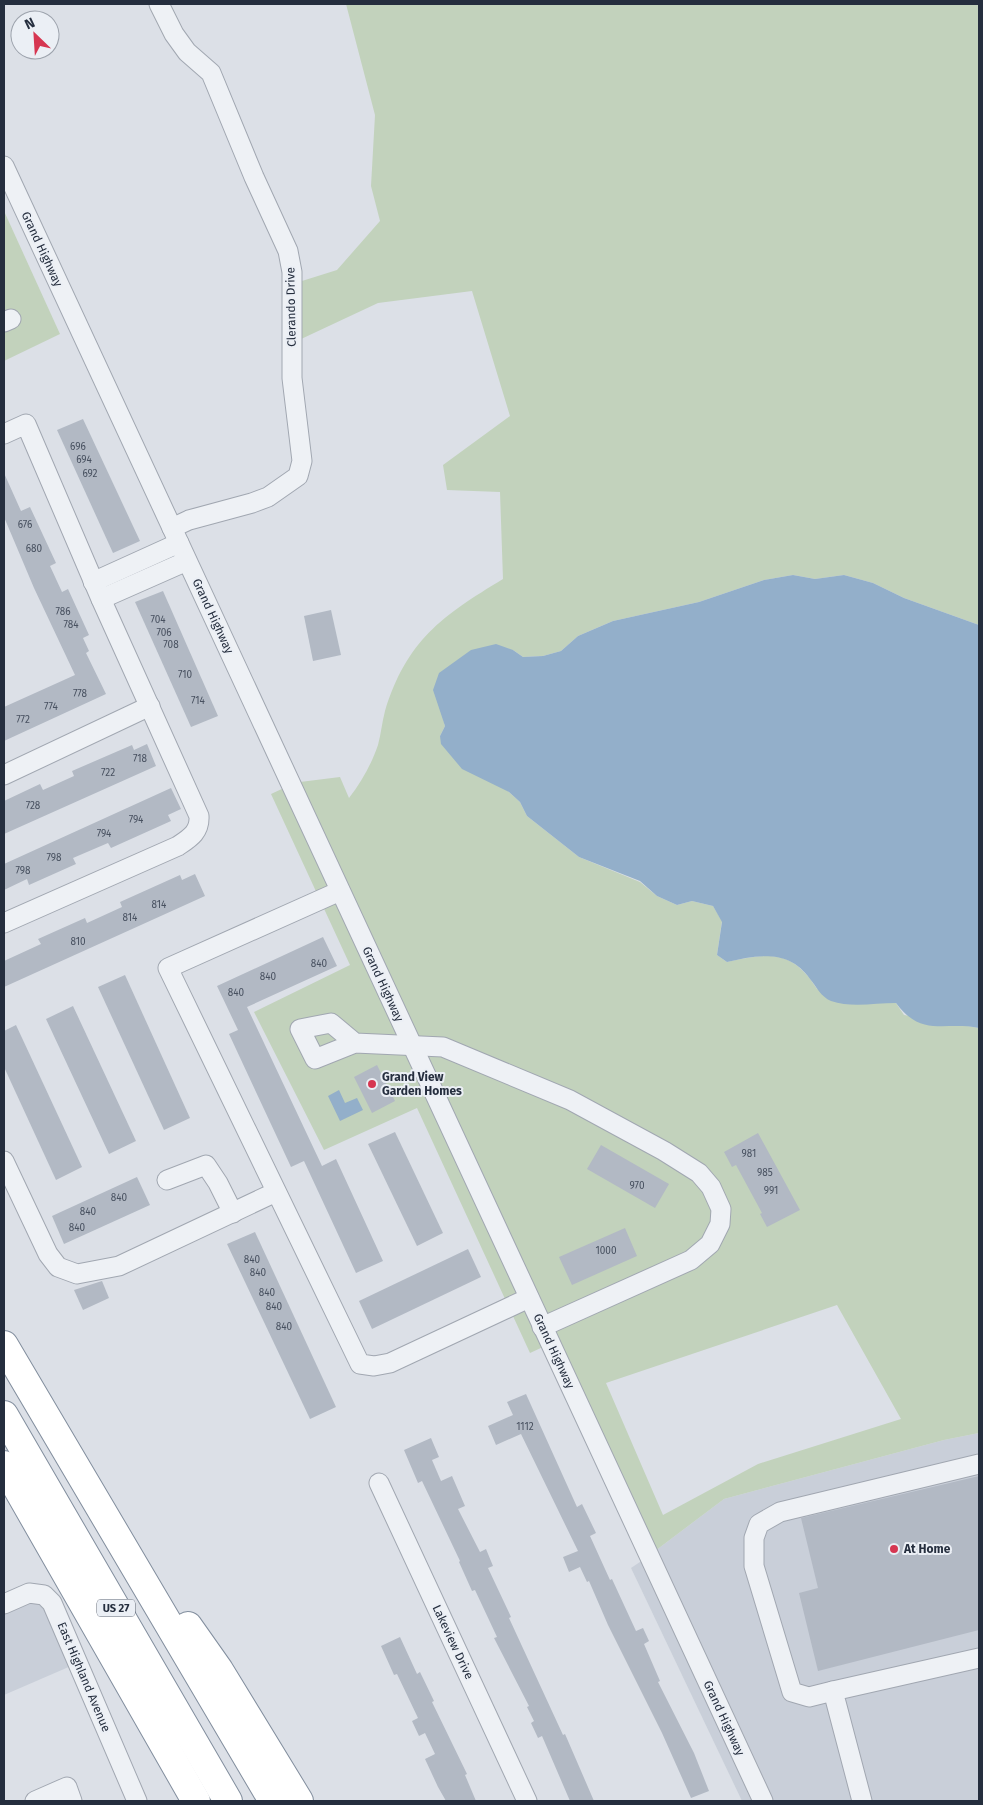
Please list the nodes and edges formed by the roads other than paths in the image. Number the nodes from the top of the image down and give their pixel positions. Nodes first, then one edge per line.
1 (158, 4) edge
2 (4, 166) edge
3 (4, 434) edge
4 (175, 536) junction
5 (187, 561) junction
6 (97, 590) junction
7 (150, 706) junction
8 (4, 775) edge
9 (340, 891) junction
10 (4, 923) edge
11 (355, 1043) dead end
12 (412, 1046) junction
13 (4, 1161) edge
14 (167, 1180) dead end
15 (276, 1192) junction
16 (233, 1213) junction
17 (529, 1298) junction
18 (542, 1327) junction
19 (4, 1345) edge
20 (4, 1415) edge
21 (979, 1464) edge
22 (4, 1465) edge
23 (84, 1481) junction
24 (379, 1483) dead end
25 (4, 1604) edge
26 (979, 1658) edge
27 (833, 1691) junction
28 (35, 1801) edge
29 (72, 1801) edge
30 (137, 1801) edge
31 (196, 1801) edge
32 (228, 1801) edge
33 (273, 1801) edge
34 (299, 1801) edge
35 (527, 1801) edge
36 (763, 1801) edge
37 (860, 1801) edge

1 - 4 street, Clerando Drive
2 - 4 street, Grand Highway
3 - 6 street
4 - 5 street, Grand Highway
4 - 6 street, Clerando Drive
5 - 6 street
5 - 9 street, Grand Highway
6 - 7 street
7 - 8 street
7 - 10 street
9 - 12 street, Grand Highway
9 - 15 street
11 - 12 street
12 - 17 street, Grand Highway
12 - 18 street
13 - 16 street
14 - 16 street
15 - 16 street
15 - 17 street
17 - 18 street, Grand Highway
18 - 36 street, Grand Highway
19 - 23 highway, US 27
20 - 32 highway, US 27
21 - 27 street
22 - 31 highway
23 - 33 highway, US 27
23 - 34 highway
24 - 35 street, Lakeview Drive
25 - 30 street, East Highland Avenue
26 - 27 street
27 - 37 street
28 - 29 street

